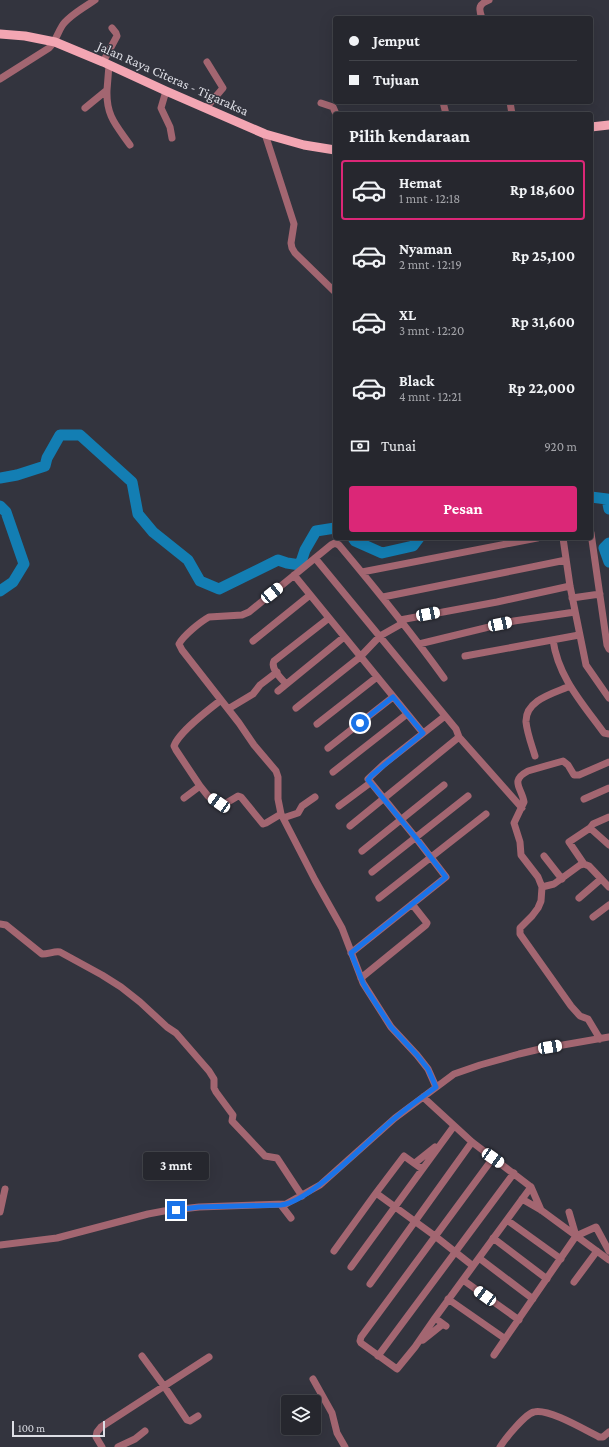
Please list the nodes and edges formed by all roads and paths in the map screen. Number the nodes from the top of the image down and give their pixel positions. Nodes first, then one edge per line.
1 (95, 0) edge
2 (489, 0) edge
3 (481, 16) edge
4 (112, 28) dead end
5 (1, 32) edge
6 (55, 42) junction
7 (207, 62) dead end
8 (106, 63) junction
9 (0, 79) edge
10 (106, 90) junction
11 (166, 91) junction
12 (321, 103) dead end
13 (85, 108) dead end
14 (206, 108) junction
15 (335, 112) edge
16 (609, 125) edge
17 (593, 127) edge
18 (265, 134) junction
19 (172, 138) dead end
20 (130, 145) dead end
21 (333, 150) edge
22 (333, 290) edge
23 (527, 540) edge
24 (563, 540) edge
25 (592, 540) edge
26 (315, 558) junction
27 (566, 560) junction
28 (362, 572) junction
29 (294, 575) junction
30 (570, 586) junction
31 (600, 594) junction
32 (310, 595) junction
33 (383, 597) junction
34 (572, 598) junction
35 (575, 612) junction
36 (329, 618) junction
37 (401, 621) junction
38 (579, 635) junction
39 (380, 636) junction
40 (344, 637) junction
41 (553, 640) junction
42 (253, 641) dead end
43 (419, 644) junction
44 (609, 649) edge
45 (465, 656) dead end
46 (360, 657) junction
47 (277, 672) junction
48 (377, 677) junction
49 (444, 678) dead end
50 (286, 684) junction
51 (570, 686) junction
52 (278, 691) dead end
53 (393, 697) junction
54 (609, 698) edge
55 (221, 700) junction
56 (296, 708) dead end
57 (228, 709) junction
58 (407, 714) junction
59 (445, 716) junction
60 (317, 724) dead end
61 (423, 733) junction
62 (609, 734) edge
63 (459, 737) junction
64 (328, 748) dead end
65 (535, 756) dead end
66 (609, 762) edge
67 (333, 772) dead end
68 (370, 783) junction
69 (444, 785) dead end
70 (200, 786) junction
71 (609, 788) edge
72 (468, 796) dead end
73 (315, 797) dead end
74 (184, 798) dead end
75 (383, 798) junction
76 (584, 799) dead end
77 (339, 806) dead end
78 (522, 808) junction
79 (486, 814) dead end
80 (282, 816) junction
81 (609, 817) edge
82 (401, 820) junction
83 (350, 826) dead end
84 (590, 828) junction
85 (416, 838) junction
86 (609, 845) edge
87 (362, 851) dead end
88 (544, 856) dead end
89 (431, 858) junction
90 (584, 864) junction
91 (372, 872) dead end
92 (562, 879) junction
93 (605, 880) edge
94 (542, 887) junction
95 (609, 887) edge
96 (379, 898) dead end
97 (579, 898) dead end
98 (412, 904) junction
99 (609, 905) edge
100 (593, 918) dead end
101 (0, 924) edge
102 (351, 953) junction
103 (361, 978) junction
104 (609, 1037) edge
105 (600, 1039) junction
106 (436, 1087) junction
107 (422, 1097) junction
108 (454, 1126) junction
109 (442, 1142) junction
110 (472, 1142) junction
111 (493, 1158) junction
112 (415, 1163) junction
113 (422, 1169) junction
114 (514, 1174) junction
115 (531, 1187) junction
116 (5, 1189) dead end
117 (376, 1193) junction
118 (302, 1196) junction
119 (522, 1199) junction
120 (281, 1205) junction
121 (395, 1207) junction
122 (541, 1210) junction
123 (0, 1212) edge
124 (569, 1212) dead end
125 (291, 1218) dead end
126 (507, 1220) junction
127 (414, 1221) junction
128 (435, 1236) junction
129 (576, 1236) junction
130 (493, 1238) junction
131 (0, 1246) edge
132 (334, 1251) dead end
133 (597, 1251) junction
134 (609, 1251) edge
135 (455, 1252) junction
136 (479, 1258) junction
137 (561, 1259) junction
138 (609, 1260) edge
139 (474, 1266) junction
140 (351, 1267) dead end
141 (547, 1279) junction
142 (463, 1280) junction
143 (574, 1282) dead end
144 (370, 1284) dead end
145 (448, 1299) junction
146 (533, 1299) junction
147 (435, 1318) junction
148 (519, 1320) junction
149 (504, 1338) junction
150 (415, 1347) junction
151 (494, 1355) dead end
152 (142, 1356) dead end
153 (378, 1356) junction
154 (209, 1357) dead end
155 (313, 1379) dead end
156 (164, 1386) junction
157 (198, 1416) dead end
158 (145, 1431) dead end
159 (609, 1432) edge
160 (102, 1447) edge
161 (118, 1447) edge
162 (345, 1447) edge
163 (500, 1447) edge

1 - 6 street
2 - 3 street
4 - 8 street
5 - 6 main road, Jalan Raya Citeras - Tigaraksa
6 - 8 main road, Jalan Raya Citeras - Tigaraksa
6 - 9 street
7 - 14 street
8 - 10 street
8 - 11 main road, Jalan Raya Citeras - Tigaraksa
10 - 13 street
10 - 20 street
11 - 14 main road, Jalan Raya Citeras - Tigaraksa
11 - 19 street
12 - 15 street
14 - 18 main road, Jalan Raya Citeras - Tigaraksa
16 - 17 main road
18 - 21 main road, Jalan Raya Citeras - Tigaraksa
18 - 22 street
23 - 28 street
24 - 27 street
25 - 31 street
26 - 28 street
26 - 29 street
26 - 39 street
27 - 30 street
27 - 33 street
28 - 33 street
29 - 32 street
29 - 55 street
30 - 34 street
30 - 37 street
31 - 34 street
31 - 44 street
32 - 36 street
32 - 42 street
33 - 37 street
34 - 35 street
35 - 38 street
35 - 43 street
36 - 40 street
36 - 47 street
37 - 39 street
37 - 43 street
38 - 41 street
38 - 54 street
39 - 46 street
39 - 59 street
40 - 46 street
40 - 50 street
41 - 45 street
41 - 51 street
43 - 49 street
46 - 48 street
46 - 56 street
47 - 50 street
47 - 57 street
48 - 53 street
48 - 60 street
50 - 52 street
51 - 62 street
51 - 65 street
53 - 58 street
53 - 64 street
55 - 57 street
55 - 70 street
57 - 80 street
58 - 61 street
58 - 67 street
59 - 61 street
59 - 63 street
61 - 68 street
63 - 75 street
63 - 78 street
66 - 78 street
68 - 75 street
68 - 77 street
69 - 82 street
70 - 74 street
70 - 80 street
71 - 76 street
72 - 85 street
73 - 80 street
75 - 82 street
75 - 83 street
78 - 94 street
79 - 89 street
80 - 102 street
81 - 84 street
82 - 85 street
82 - 87 street
84 - 86 street
84 - 90 street
85 - 89 street
85 - 91 street
88 - 92 street
89 - 96 street
89 - 98 street
90 - 92 street
90 - 93 street
92 - 94 street
93 - 95 street
93 - 97 street
94 - 105 street
98 - 102 street
98 - 103 street
99 - 100 street
101 - 118 street
102 - 103 street
103 - 106 street
104 - 105 street
105 - 106 street
106 - 107 street
107 - 108 street
107 - 118 street
108 - 109 street
108 - 110 street
109 - 112 street
109 - 113 street
110 - 111 street
110 - 127 street
111 - 114 street
111 - 128 street
112 - 113 street
112 - 117 street
113 - 121 street
114 - 115 street
114 - 135 street
115 - 119 street
115 - 122 street
116 - 123 street
117 - 121 street
117 - 132 street
118 - 120 street
119 - 122 street
119 - 126 street
120 - 125 street
120 - 131 street
121 - 127 street
121 - 140 street
122 - 129 street
124 - 129 street
126 - 130 street
126 - 137 street
127 - 128 street
127 - 144 street
128 - 135 street
128 - 153 street
129 - 133 street
129 - 134 street
129 - 137 street
130 - 136 street
130 - 141 street
133 - 138 street
133 - 143 street
135 - 139 street
135 - 153 street
136 - 139 street
136 - 146 street
137 - 141 street
139 - 142 street
141 - 146 street
142 - 145 street
142 - 148 street
145 - 147 street
145 - 149 street
146 - 148 street
147 - 150 street
147 - 150 street
148 - 149 street
149 - 151 street
150 - 153 street
152 - 156 street
154 - 156 street
155 - 162 street
156 - 157 street
156 - 160 street
158 - 161 street
159 - 163 street

